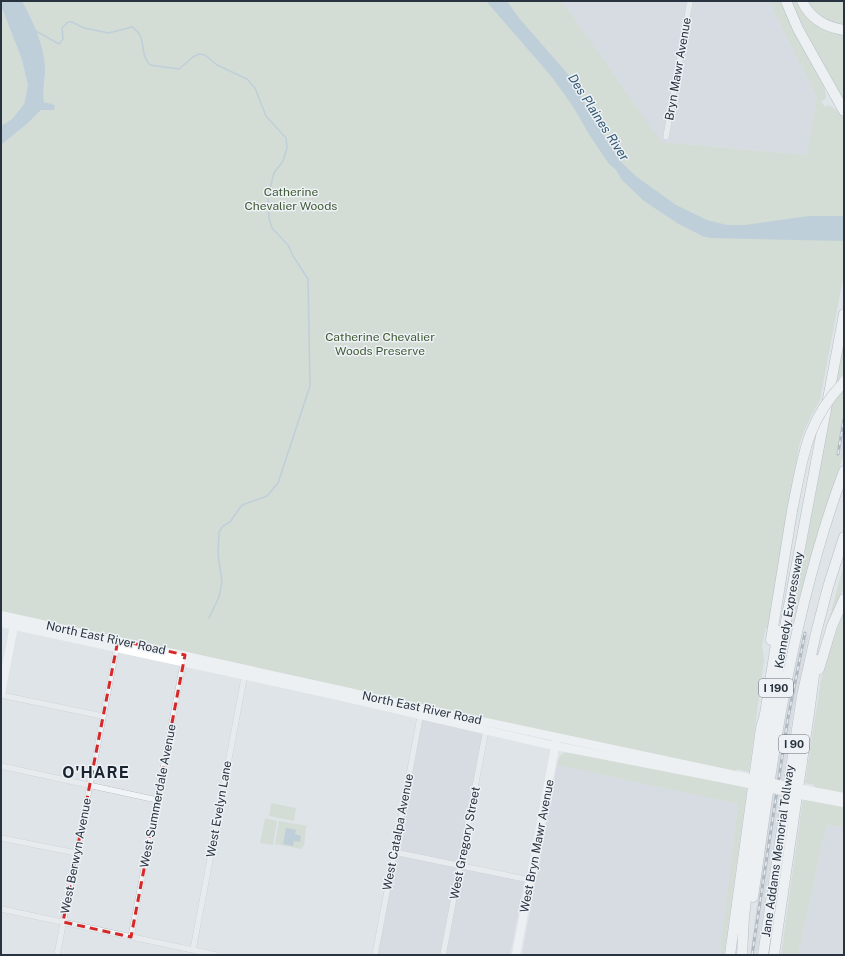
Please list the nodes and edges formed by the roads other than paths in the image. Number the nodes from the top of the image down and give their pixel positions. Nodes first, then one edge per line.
1 (690, 1) edge
2 (786, 1) edge
3 (802, 1) edge
4 (844, 30) edge
5 (844, 112) edge
6 (666, 137) dead end
7 (844, 314) edge
8 (844, 382) edge
9 (822, 432) junction
10 (844, 471) edge
11 (844, 484) edge
12 (844, 537) edge
13 (844, 547) edge
14 (815, 563) junction
15 (844, 599) edge
16 (1, 615) edge
17 (1, 622) edge
18 (15, 622) junction
19 (117, 644) junction
20 (184, 659) junction
21 (245, 672) junction
22 (1, 694) edge
23 (810, 706) junction
24 (421, 712) junction
25 (102, 716) junction
26 (761, 728) junction
27 (486, 730) junction
28 (557, 737) junction
29 (556, 746) junction
30 (1, 766) edge
31 (740, 779) junction
32 (89, 785) junction
33 (807, 793) junction
34 (844, 797) edge
35 (157, 800) junction
36 (844, 803) edge
37 (1, 838) edge
38 (394, 852) junction
39 (76, 853) junction
40 (460, 866) junction
41 (530, 880) junction
42 (1, 909) edge
43 (63, 922) junction
44 (131, 937) junction
45 (193, 950) junction
46 (743, 950) edge
47 (57, 955) edge
48 (216, 955) edge
49 (375, 955) edge
50 (443, 955) edge
51 (516, 955) edge
52 (730, 955) edge
53 (763, 955) edge
54 (774, 955) edge

1 - 6 street, Bryn Mawr Avenue
2 - 5 highway
3 - 4 highway
7 - 9 highway, Kennedy Expressway / I 190
8 - 26 highway, bridge
9 - 26 highway
9 - 46 highway, Kennedy Expressway / I 190
10 - 14 highway, Jane Addams Memorial Tollway / I 90
11 - 14 highway, Jane Addams Memorial Tollway / I 90
12 - 53 highway, Jane Addams Memorial Tollway / I 90
13 - 23 highway
14 - 46 highway, Jane Addams Memorial Tollway / I 90
15 - 23 highway
16 - 18 main road, North East River Road
17 - 18 main road, North East River Road
18 - 19 main road, North East River Road
18 - 22 main road
19 - 20 main road, North East River Road
19 - 25 street, West Berwyn Avenue
20 - 21 main road, North East River Road
20 - 35 street, West Summerdale Avenue
21 - 24 main road, North East River Road
21 - 45 street, West Evelyn Lane
22 - 25 street
23 - 54 highway
24 - 27 main road, North East River Road
24 - 28 main road, North East River Road
24 - 38 street, West Catalpa Avenue
25 - 32 street, West Berwyn Avenue
26 - 52 highway
27 - 29 main road, North East River Road
27 - 40 street, West Gregory Street
28 - 29 main road, West Bryn Mawr Avenue
28 - 31 main road, North East River Road
29 - 31 main road, North East River Road
29 - 41 main road, West Bryn Mawr Avenue
30 - 32 street
31 - 33 main road, North East River Road, bridge
32 - 35 street
32 - 39 street, West Berwyn Avenue
33 - 34 main road, North East River Road
33 - 36 main road, North East River Road
35 - 44 street, West Summerdale Avenue
37 - 39 street
38 - 40 street
38 - 49 street, West Catalpa Avenue
39 - 43 street, West Berwyn Avenue
40 - 41 street
40 - 50 street, West Gregory Street
41 - 51 main road, West Bryn Mawr Avenue
42 - 43 street
43 - 44 street
43 - 47 street, West Berwyn Avenue
44 - 45 street
45 - 48 street

